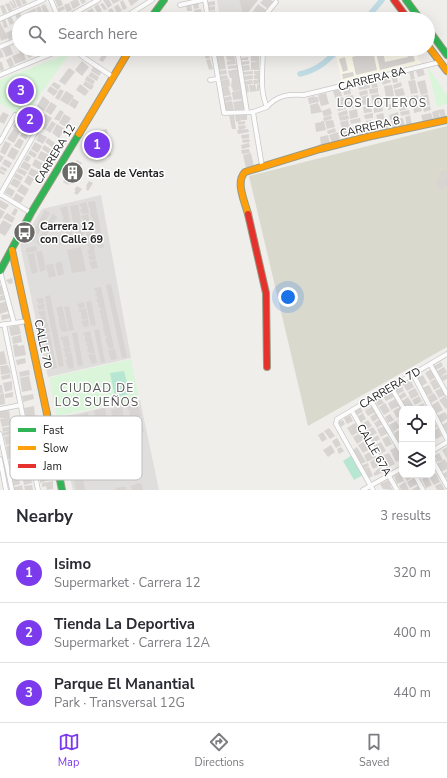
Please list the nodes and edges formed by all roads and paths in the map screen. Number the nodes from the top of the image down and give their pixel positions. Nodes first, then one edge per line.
1 (43, 0) edge
2 (51, 0) edge
3 (98, 0) edge
4 (152, 0) edge
5 (164, 0) edge
6 (203, 0) edge
7 (394, 0) edge
8 (406, 0) edge
9 (276, 2) dead end
10 (180, 5) dead end
11 (16, 12) edge
12 (56, 12) edge
13 (77, 12) edge
14 (133, 12) edge
15 (155, 12) edge
16 (206, 12) edge
17 (268, 12) edge
18 (403, 12) edge
19 (415, 12) edge
20 (12, 14) edge
21 (0, 19) edge
22 (435, 39) edge
23 (12, 42) edge
24 (0, 47) edge
25 (435, 55) edge
26 (447, 55) edge
27 (46, 56) edge
28 (82, 56) edge
29 (126, 56) edge
30 (214, 56) edge
31 (238, 56) edge
32 (263, 56) edge
33 (440, 62) junction
34 (447, 72) edge
35 (0, 75) edge
36 (113, 77) junction
37 (217, 79) junction
38 (210, 80) dead end
39 (267, 107) junction
40 (248, 112) junction
41 (253, 112) junction
42 (15, 115) dead end
43 (447, 120) edge
44 (38, 128) dead end
45 (0, 142) edge
46 (262, 166) junction
47 (0, 194) edge
48 (31, 213) junction
49 (12, 250) junction
50 (0, 271) edge
51 (28, 320) junction
52 (14, 323) junction
53 (2, 325) edge
54 (447, 354) edge
55 (430, 364) junction
56 (267, 366) dead end
57 (413, 374) junction
58 (392, 387) junction
59 (447, 394) edge
60 (370, 399) junction
61 (21, 405) junction
62 (402, 406) edge
63 (430, 406) edge
64 (0, 409) edge
65 (352, 411) junction
66 (23, 416) edge
67 (47, 416) edge
68 (435, 416) edge
69 (0, 434) edge
70 (447, 439) edge
71 (447, 442) edge
72 (399, 448) edge
73 (435, 449) edge
74 (0, 459) edge
75 (435, 464) edge
76 (399, 470) edge
77 (389, 475) junction
78 (417, 478) edge
79 (36, 480) edge
80 (60, 480) edge
81 (371, 485) junction
82 (447, 486) edge
83 (6, 490) edge
84 (12, 490) edge
85 (38, 490) edge
86 (62, 490) edge
87 (363, 490) edge
88 (373, 490) edge
89 (397, 490) edge
90 (423, 490) edge

1 - 11 street
2 - 12 street
3 - 13 street
4 - 14 street
5 - 15 street
6 - 10 street
6 - 16 street
7 - 18 street
8 - 19 street
9 - 17 street
20 - 21 street
22 - 26 street
23 - 24 street
25 - 33 street
27 - 35 street
28 - 36 street
29 - 36 street, CARRERA 12
30 - 37 street
31 - 40 street
32 - 39 street
33 - 34 street
33 - 39 street, CARRERA 8A
36 - 48 street, CARRERA 12
37 - 38 street
37 - 40 street, CARRERA 8A
39 - 41 street, CARRERA 8A
40 - 41 street, CARRERA 8A
41 - 46 street
42 - 45 street
43 - 46 street, CARRERA 8
44 - 47 street
46 - 56 street, CARRERA 8
47 - 48 street
48 - 49 street, CARRERA 12
49 - 50 street, CARRERA 12
49 - 51 street, CALLE 70
50 - 52 street
51 - 52 street
51 - 67 street, CALLE 70
52 - 53 street
53 - 61 street
54 - 55 street, CARRERA 7D
55 - 57 street, CARRERA 7D
55 - 59 street
57 - 58 street, CARRERA 7D
57 - 63 street
58 - 60 street, CARRERA 7D
58 - 62 street
60 - 65 street, CARRERA 7D
60 - 72 street
61 - 64 street
61 - 66 street
65 - 77 street, CALLE 67A
65 - 81 street, CARRERA 7D
68 - 70 street
69 - 84 street
71 - 73 street
74 - 83 street
75 - 82 street
76 - 77 street
77 - 81 street
77 - 89 street, CALLE 67A
78 - 90 street
79 - 85 street
80 - 86 street, CALLE 70
81 - 87 street
81 - 88 street

